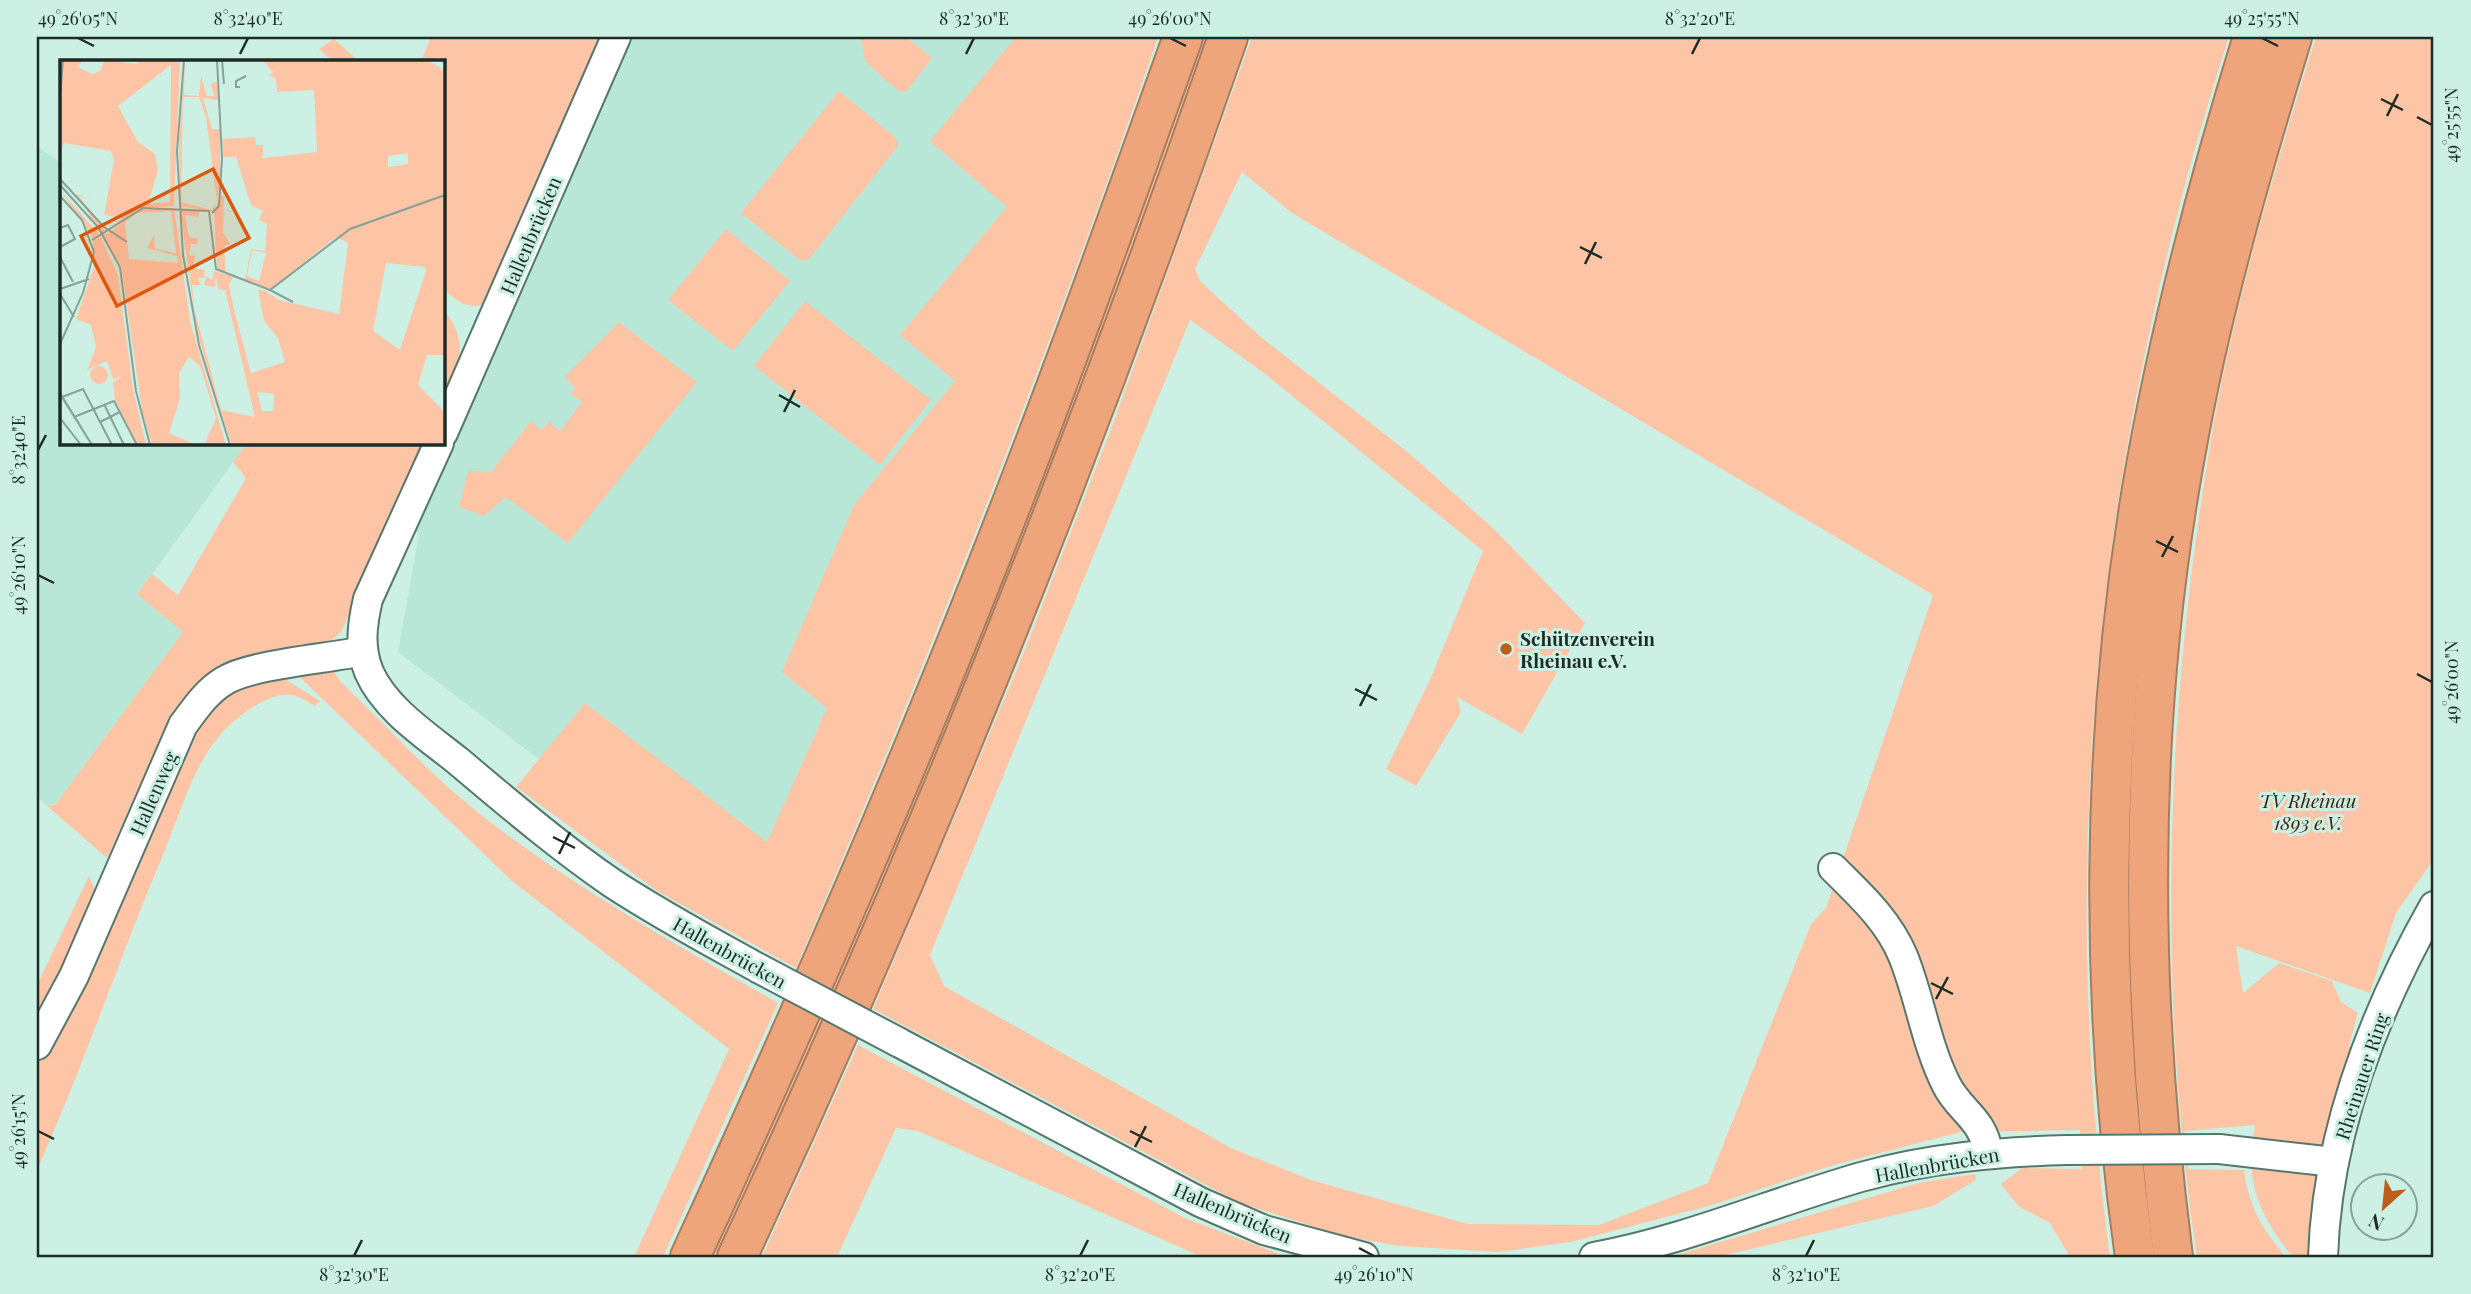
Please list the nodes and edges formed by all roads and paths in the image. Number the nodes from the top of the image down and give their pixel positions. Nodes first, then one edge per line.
1 (616, 37) edge
2 (1183, 37) edge
3 (1228, 37) edge
4 (2253, 37) edge
5 (2292, 37) edge
6 (444, 431) edge
7 (439, 444) edge
8 (363, 651) junction
9 (1833, 867) dead end
10 (2434, 906) edge
11 (37, 1045) edge
12 (1988, 1152) junction
13 (2334, 1162) junction
14 (690, 1257) edge
15 (737, 1257) edge
16 (1364, 1257) edge
17 (1594, 1257) edge
18 (2135, 1257) edge
19 (2172, 1257) edge
20 (2323, 1257) edge

1 - 6 street, Hallenbrücken
2 - 14 highway
3 - 15 highway
4 - 18 highway
5 - 19 highway
7 - 8 street, Hallenbrücken
8 - 11 street, Hallenweg
8 - 16 street, Hallenbrücken, bridge
9 - 12 street
10 - 13 street, Rheinauer Ring
12 - 13 street, Hallenbrücken, bridge
12 - 17 street, Hallenbrücken
13 - 20 street, Rheinauer Ring

